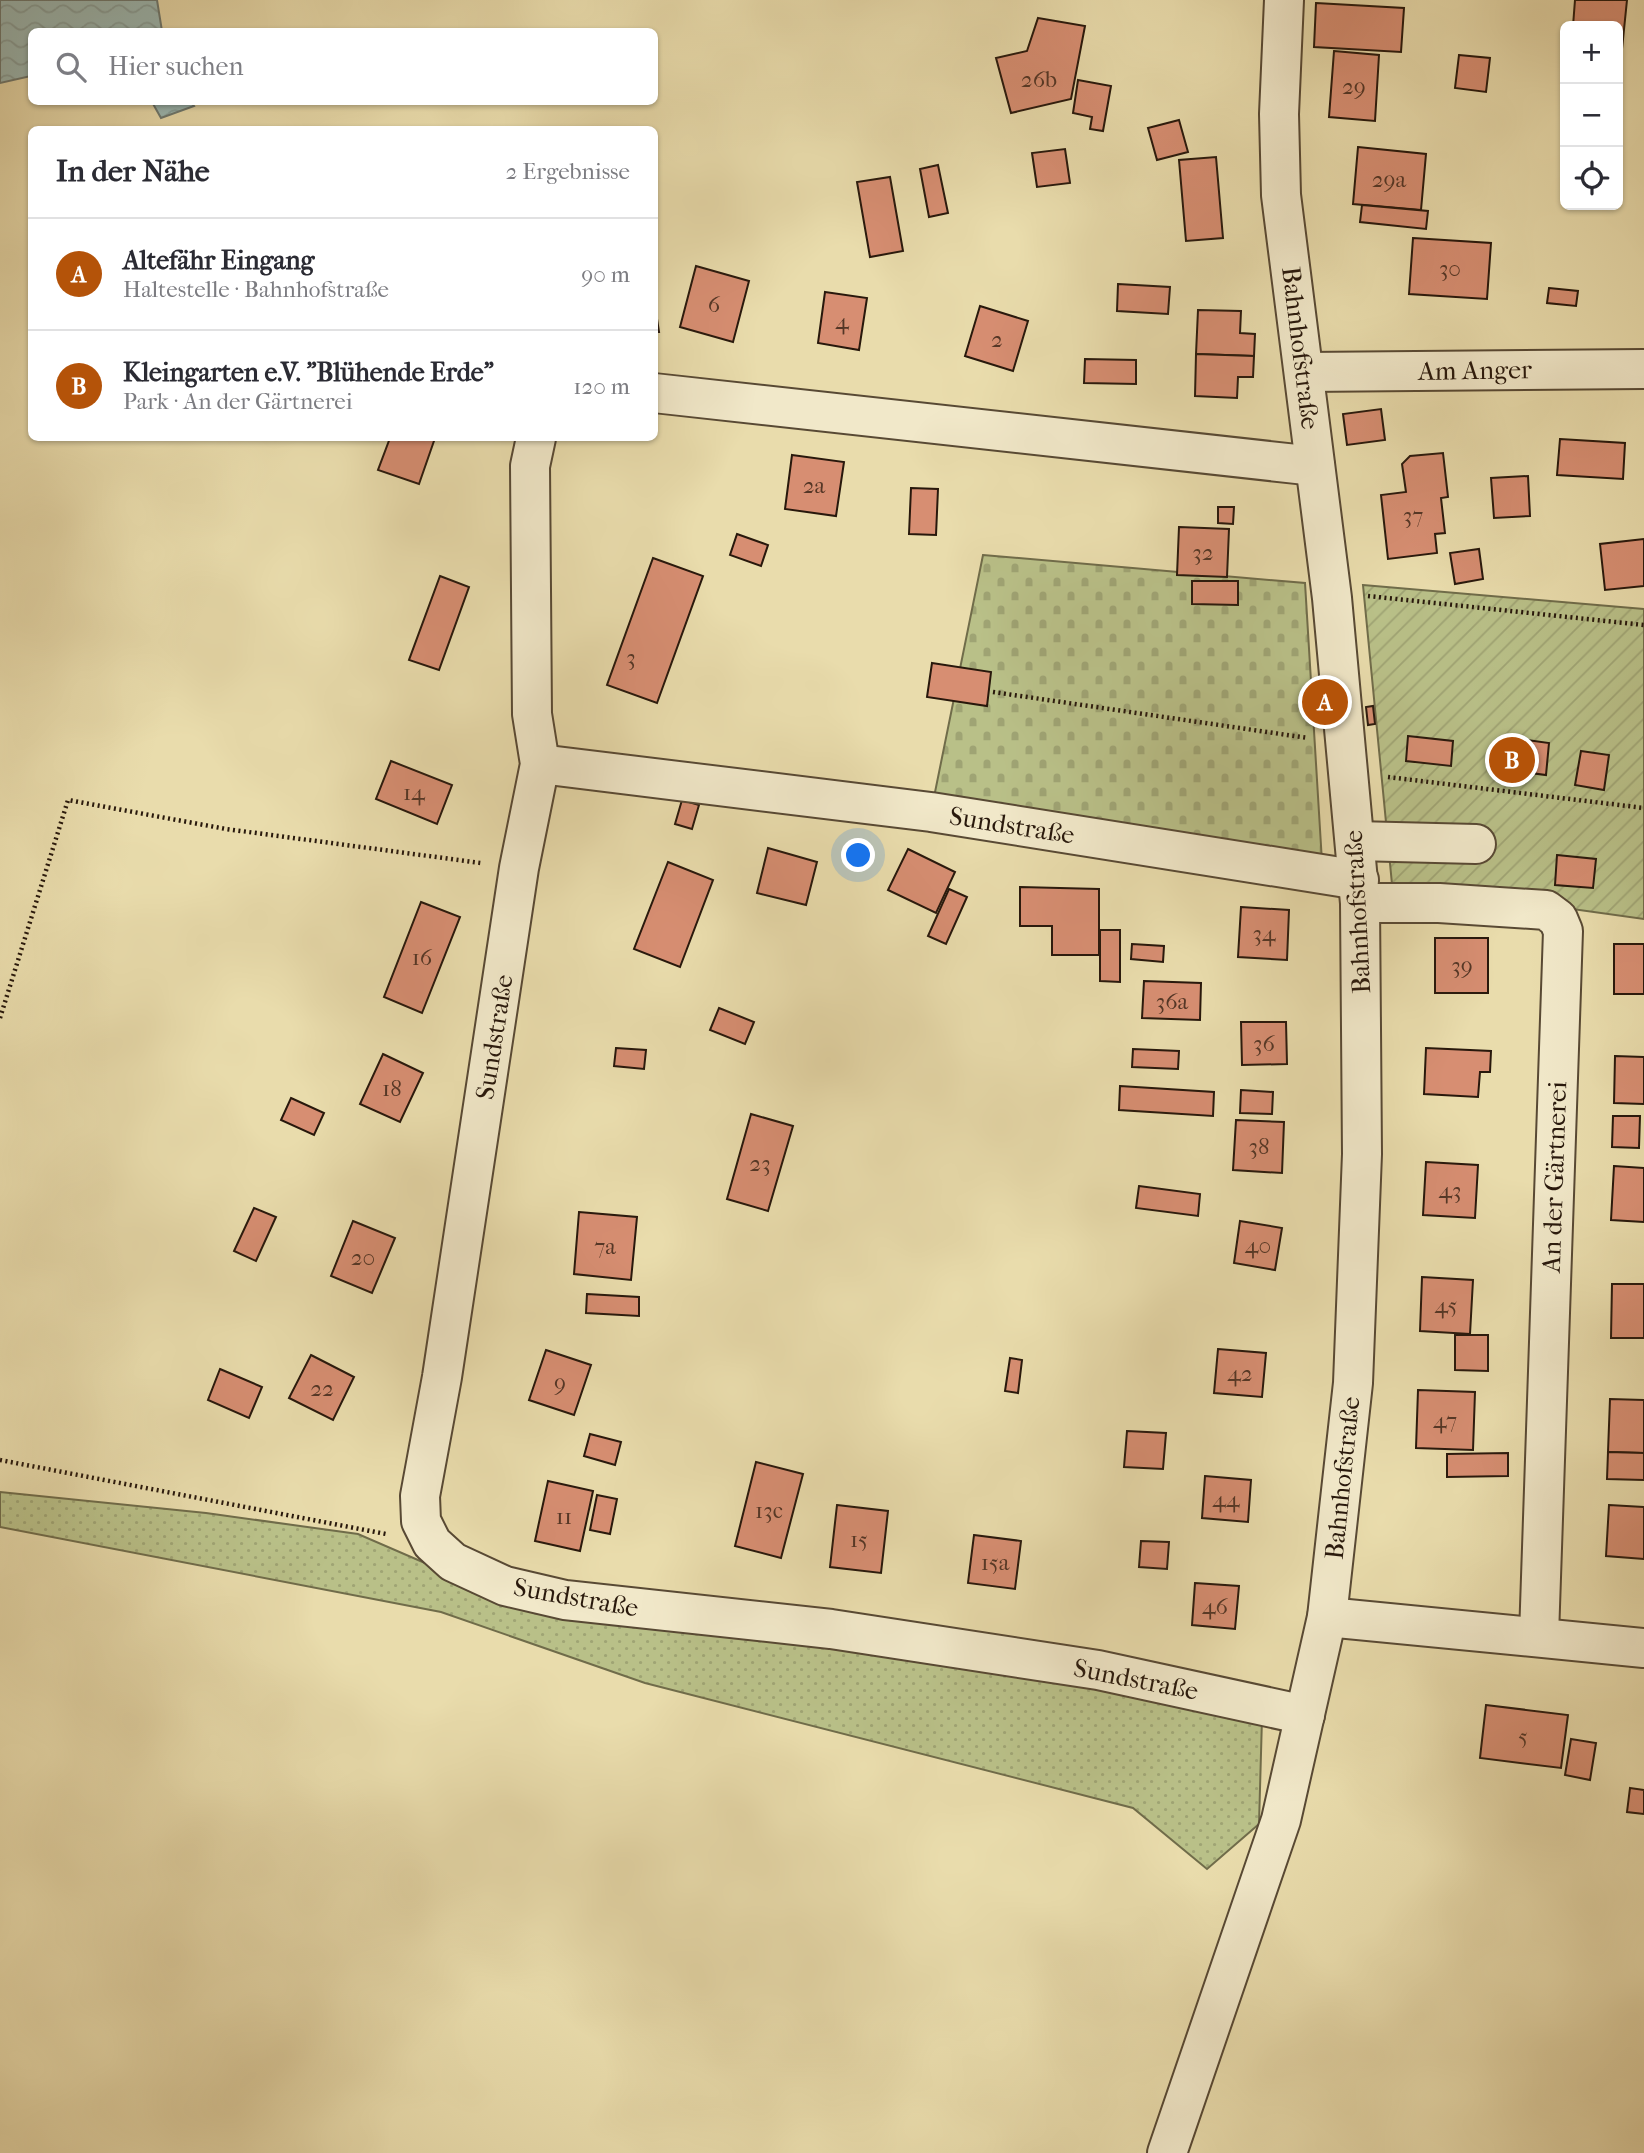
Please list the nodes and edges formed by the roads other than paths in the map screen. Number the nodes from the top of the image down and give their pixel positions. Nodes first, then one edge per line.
1 (1284, 0) edge
2 (1644, 369) edge
3 (1306, 372) junction
4 (658, 393) edge
5 (535, 441) edge
6 (1315, 466) junction
7 (540, 764) junction
8 (1355, 841) junction
9 (1476, 844) dead end
10 (1359, 891) junction
11 (1327, 1617) junction
12 (1539, 1636) junction
13 (1644, 1648) edge
14 (1305, 1715) junction
15 (1167, 2153) edge

1 - 3 street, Bahnhofstraße
2 - 3 street, Am Anger
3 - 6 street, Bahnhofstraße
4 - 6 street
5 - 7 street, Sundstraße
6 - 8 street, Bahnhofstraße
7 - 10 street, Sundstraße
7 - 14 street, Sundstraße
8 - 9 street
8 - 10 street, Bahnhofstraße
10 - 11 street, Bahnhofstraße
10 - 12 street, An der Gärtnerei
11 - 12 street
11 - 14 street, Bahnhofstraße
12 - 13 street
14 - 15 street, Bahnhofstraße

